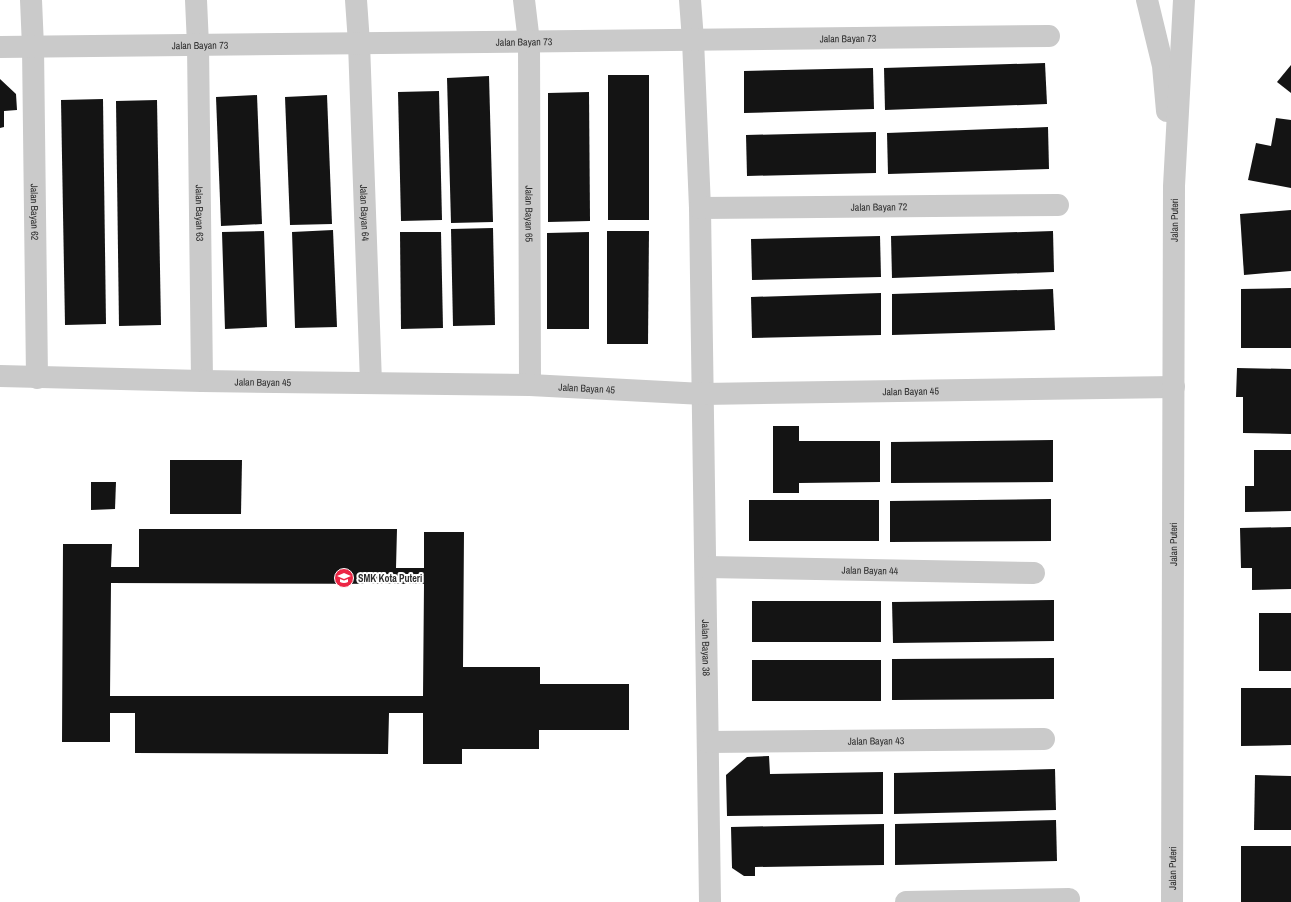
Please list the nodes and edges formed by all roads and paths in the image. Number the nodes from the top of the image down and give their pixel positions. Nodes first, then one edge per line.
1 (31, 0) edge
2 (196, 0) edge
3 (356, 0) edge
4 (524, 0) edge
5 (690, 0) edge
6 (1146, 0) edge
7 (1184, 0) edge
8 (1049, 36) dead end
9 (693, 40) junction
10 (529, 42) junction
11 (359, 43) junction
12 (198, 45) junction
13 (0, 47) edge
14 (34, 47) junction
15 (1174, 186) junction
16 (1058, 204) dead end
17 (700, 208) junction
18 (0, 376) edge
19 (37, 378) junction
20 (202, 382) junction
21 (371, 383) junction
22 (530, 385) junction
23 (1174, 387) junction
24 (703, 394) junction
25 (706, 567) junction
26 (1034, 573) dead end
27 (1044, 739) dead end
28 (708, 742) junction
29 (1069, 899) dead end
30 (710, 902) edge
31 (906, 902) edge
32 (1172, 902) edge

1 - 14 street, Jalan Bayan 62
2 - 12 street, Jalan Bayan 63
3 - 11 street, Jalan Bayan 64
4 - 10 street, Jalan Bayan 65
5 - 9 street, Jalan Bayan 38
6 - 15 street, Jalan Puteri
7 - 15 street, Jalan Puteri
8 - 9 street, Jalan Bayan 73
9 - 10 street, Jalan Bayan 73
9 - 17 street, Jalan Bayan 38
10 - 11 street, Jalan Bayan 73
10 - 22 street, Jalan Bayan 65
11 - 12 street, Jalan Bayan 73
11 - 21 street, Jalan Bayan 64
12 - 14 street, Jalan Bayan 73
12 - 20 street, Jalan Bayan 63
13 - 14 street, Jalan Bayan 73
14 - 19 street, Jalan Bayan 62
15 - 23 street, Jalan Puteri
16 - 17 street, Jalan Bayan 72
17 - 24 street, Jalan Bayan 38
18 - 19 street, Jalan Bayan 45
19 - 20 street, Jalan Bayan 45
20 - 21 street, Jalan Bayan 45
21 - 22 street, Jalan Bayan 45
22 - 24 street, Jalan Bayan 45
23 - 24 street, Jalan Bayan 45
23 - 32 street, Jalan Puteri
24 - 25 street, Jalan Bayan 38
25 - 26 street, Jalan Bayan 44
25 - 28 street, Jalan Bayan 38
27 - 28 street, Jalan Bayan 43
28 - 30 street, Jalan Bayan 38
29 - 31 street

